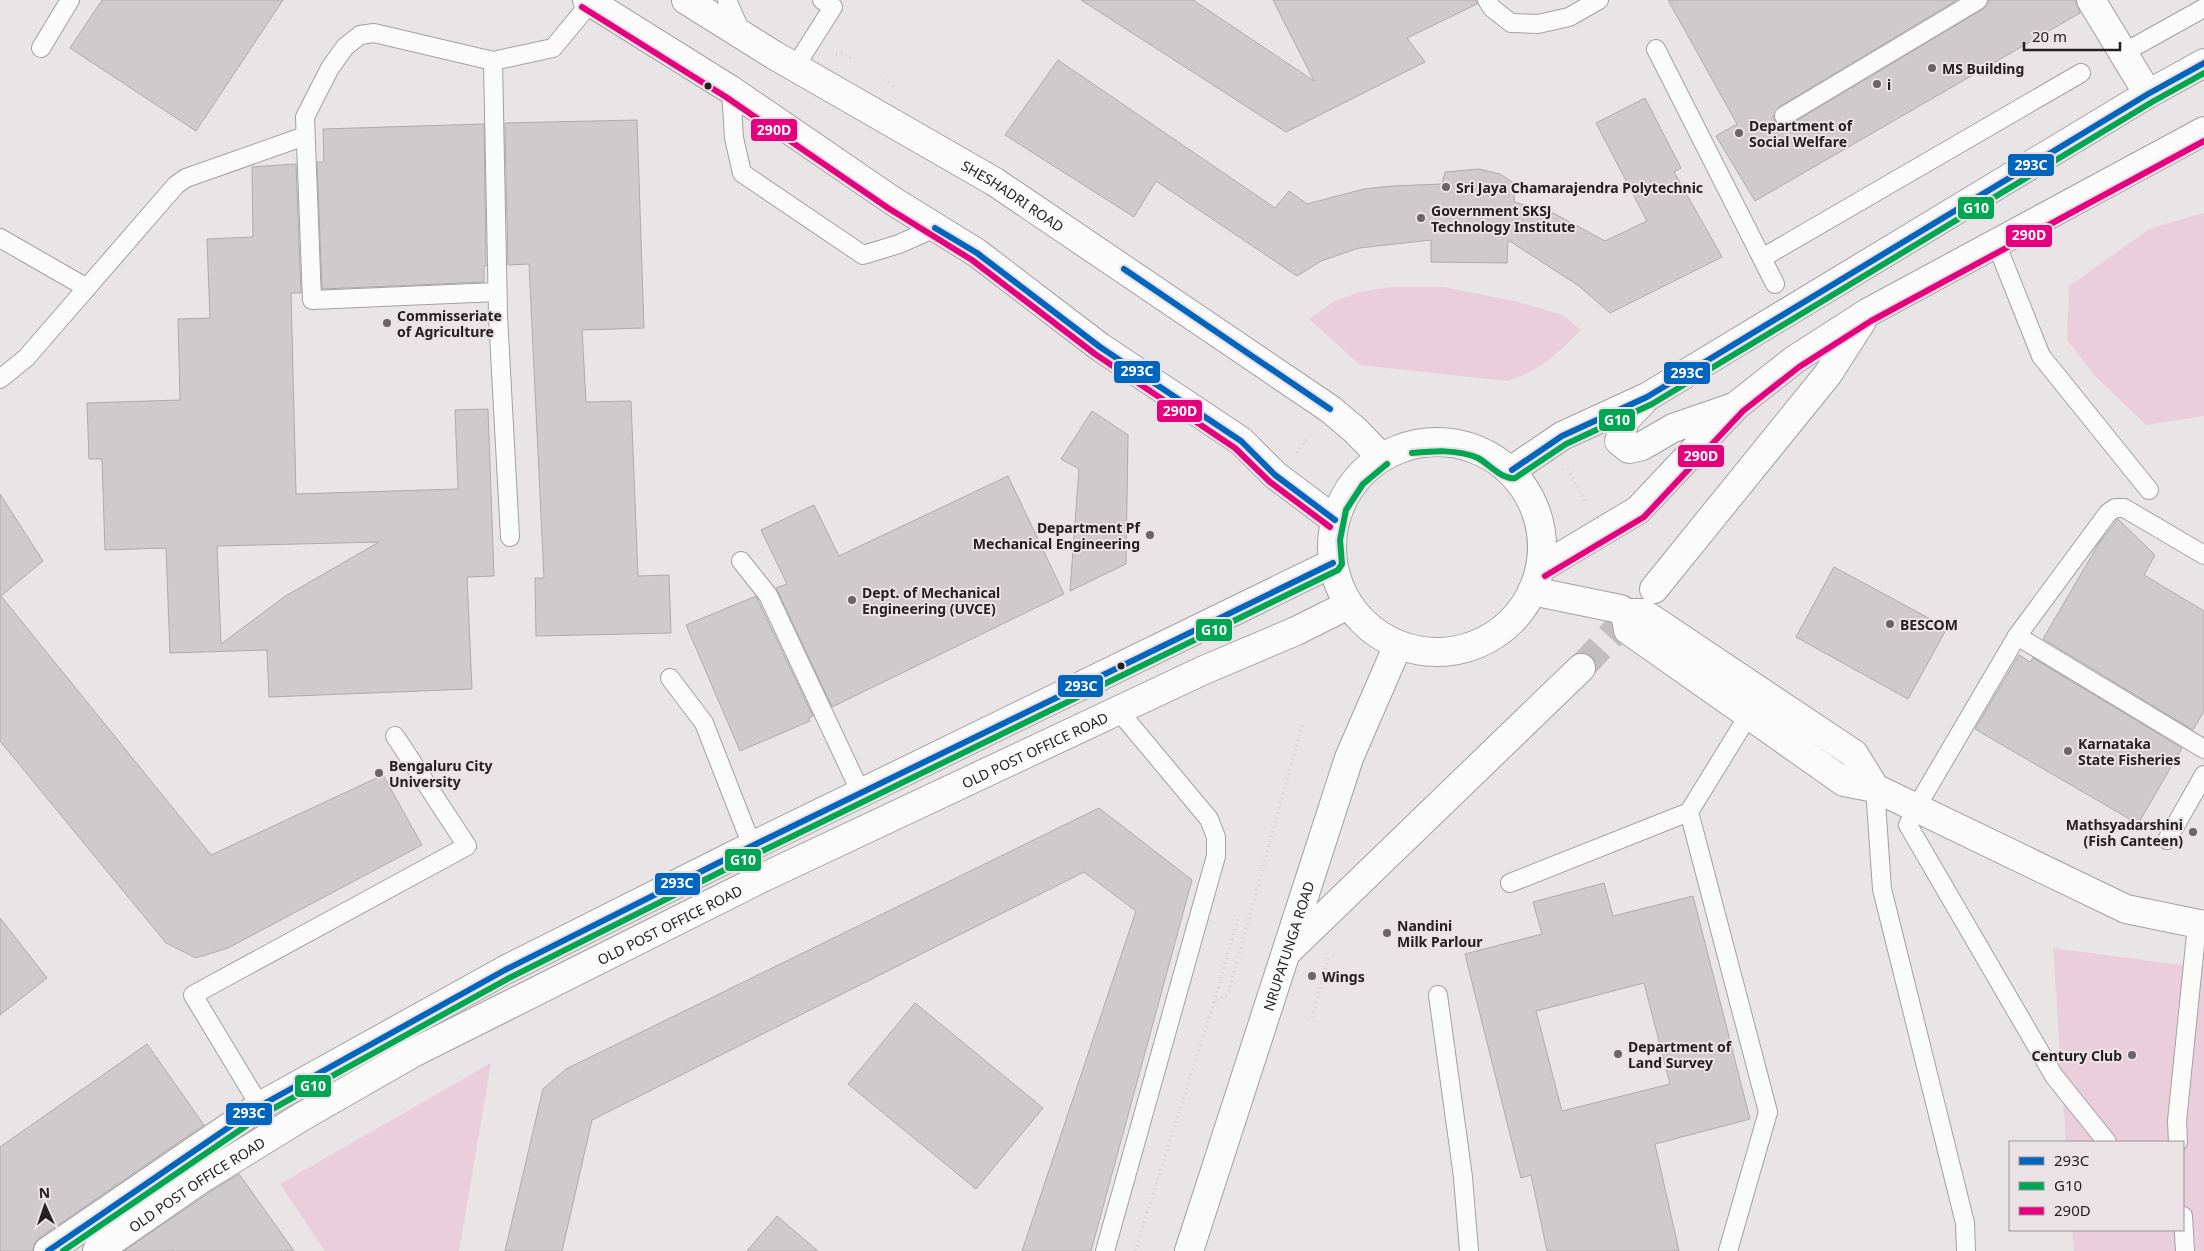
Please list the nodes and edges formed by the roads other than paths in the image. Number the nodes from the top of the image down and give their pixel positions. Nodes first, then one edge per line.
1 (70, 0) edge
2 (686, 0) edge
3 (727, 0) edge
4 (822, 0) edge
5 (1487, 0) edge
6 (1599, 0) edge
7 (1978, 0) edge
8 (2091, 0) edge
9 (589, 1) edge
10 (2204, 8) edge
11 (743, 36) junction
12 (41, 48) dead end
13 (1656, 49) dead end
14 (2123, 53) junction
15 (493, 62) junction
16 (2204, 62) edge
17 (795, 67) junction
18 (2081, 73) dead end
19 (731, 90) junction
20 (2148, 94) junction
21 (1784, 116) dead end
22 (2201, 135) edge
23 (305, 136) junction
24 (935, 228) junction
25 (0, 238) edge
26 (1996, 243) junction
27 (1762, 258) junction
28 (1775, 284) dead end
29 (87, 288) junction
30 (497, 292) junction
31 (1867, 313) junction
32 (0, 378) edge
33 (1647, 397) junction
34 (1737, 405) junction
35 (1381, 457) junction
36 (1512, 470) junction
37 (2149, 490) dead end
38 (1336, 520) junction
39 (510, 538) dead end
40 (2204, 554) edge
41 (741, 561) dead end
42 (1333, 563) junction
43 (1537, 579) junction
44 (1654, 589) tunnel mouth
45 (1348, 605) junction
46 (1625, 613) junction
47 (2017, 636) junction
48 (1398, 645) junction
49 (1581, 668) tunnel mouth
50 (670, 678) dead end
51 (1118, 710) junction
52 (1748, 716) junction
53 (395, 736) dead end
54 (2204, 749) edge
55 (2204, 775) edge
56 (1875, 788) junction
57 (861, 794) junction
58 (1916, 808) junction
59 (1689, 812) junction
60 (2168, 840) dead end
61 (752, 846) junction
62 (1510, 883) dead end
63 (2200, 925) edge
64 (1284, 955) junction
65 (1438, 995) dead end
66 (260, 1106) junction
67 (2106, 1141) edge
68 (2178, 1141) edge
69 (65, 1246) edge
70 (97, 1251) edge
71 (1105, 1251) edge
72 (1189, 1251) edge
73 (1468, 1251) edge
74 (1728, 1251) edge
75 (1966, 1251) edge

1 - 12 lane
2 - 11 main road, SHESHADRI ROAD
3 - 11 lane
4 - 17 lane
5 - 6 lane
7 - 21 lane
8 - 14 main road
9 - 15 lane
9 - 19 main road
10 - 14 lane
11 - 17 main road, SHESHADRI ROAD
13 - 27 lane
14 - 20 main road
15 - 23 lane
15 - 30 lane
16 - 20 main road
17 - 35 main road, SHESHADRI ROAD
18 - 27 lane
19 - 24 main road
19 - 24 lane
20 - 33 main road
22 - 26 main road
23 - 29 lane
23 - 30 lane
24 - 38 main road
25 - 29 lane
26 - 31 main road
26 - 37 lane
27 - 28 lane
29 - 32 lane
30 - 39 lane
31 - 34 main road
31 - 44 main road
33 - 34 main road
33 - 36 main road
34 - 43 main road
35 - 36 main road
35 - 38 main road
36 - 43 main road
38 - 42 main road
40 - 47 lane
41 - 57 lane
42 - 45 main road
42 - 57 main road, OLD POST OFFICE ROAD
43 - 46 main road
43 - 48 main road
45 - 48 main road
45 - 51 main road, OLD POST OFFICE ROAD
46 - 52 main road
46 - 56 main road
47 - 54 lane
47 - 58 lane
48 - 64 main road, NRUPATUNGA ROAD
49 - 64 main road
50 - 61 lane
51 - 70 main road, OLD POST OFFICE ROAD
51 - 71 lane
52 - 56 main road
52 - 59 lane
53 - 66 lane
55 - 60 lane
56 - 58 main road
56 - 75 lane
57 - 61 main road, OLD POST OFFICE ROAD
58 - 63 main road
58 - 67 lane
59 - 62 lane
59 - 74 lane
61 - 66 main road, OLD POST OFFICE ROAD
63 - 68 lane
64 - 72 main road, NRUPATUNGA ROAD
65 - 73 lane
66 - 69 main road, OLD POST OFFICE ROAD

